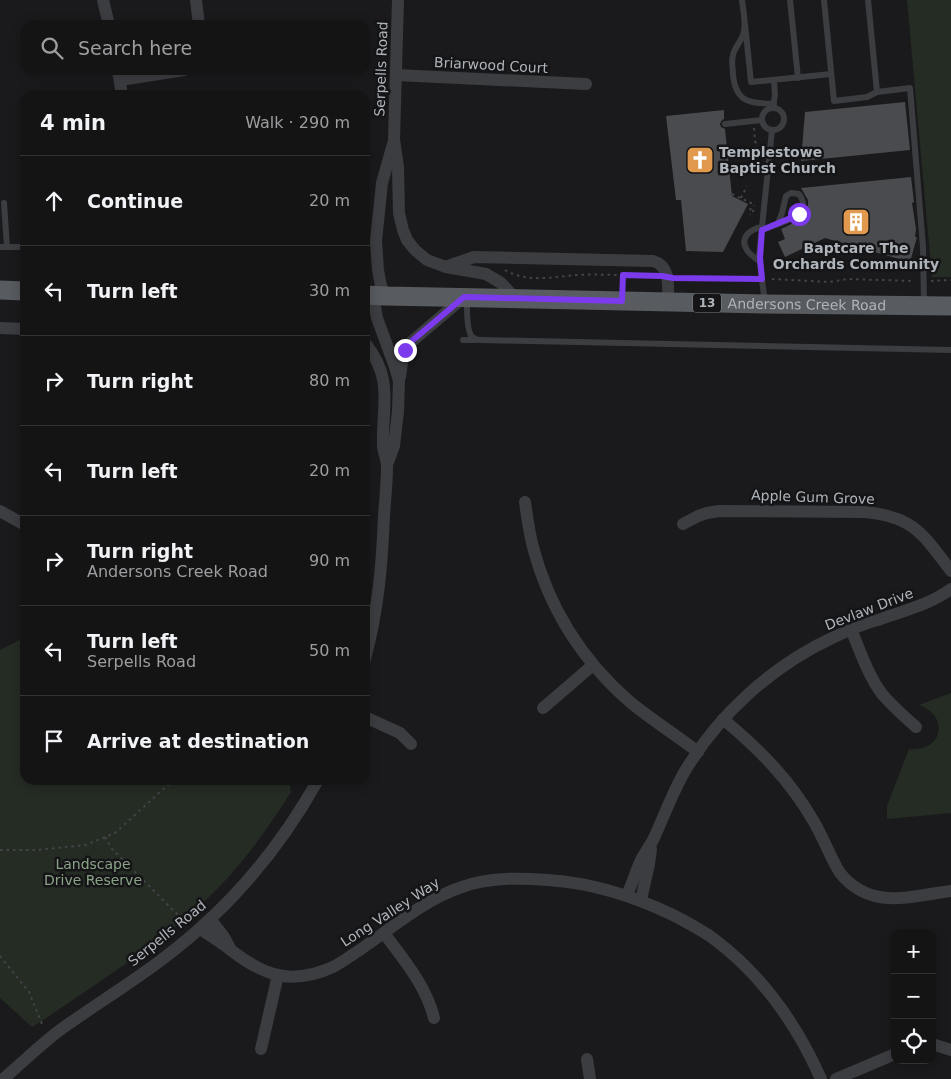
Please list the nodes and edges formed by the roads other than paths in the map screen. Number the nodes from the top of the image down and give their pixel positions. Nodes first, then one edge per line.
1 (103, 0) edge
2 (196, 0) edge
3 (398, 0) edge
4 (742, 0) edge
5 (790, 0) edge
6 (824, 0) edge
7 (868, 0) edge
8 (107, 20) edge
9 (198, 20) edge
10 (745, 24) junction
11 (831, 74) junction
12 (119, 75) edge
13 (396, 75) junction
14 (798, 78) junction
15 (774, 80) junction
16 (586, 84) dead end
17 (121, 90) edge
18 (877, 92) junction
19 (773, 106) junction
20 (762, 120) junction
21 (725, 124) dead end
22 (772, 130) junction
23 (394, 139) junction
24 (4, 203) dead end
25 (778, 223) junction
26 (762, 228) junction
27 (376, 241) junction
28 (4, 247) edge
29 (20, 247) edge
30 (370, 248) edge
31 (760, 262) junction
32 (446, 267) junction
33 (0, 290) edge
34 (20, 291) edge
35 (374, 295) edge
36 (466, 297) junction
37 (516, 299) junction
38 (668, 302) junction
39 (765, 304) junction
40 (951, 306) edge
41 (924, 307) junction
42 (0, 328) edge
43 (20, 329) edge
44 (463, 340) dead end
45 (480, 340) junction
46 (951, 350) edge
47 (370, 351) edge
48 (399, 390) junction
49 (392, 404) junction
50 (525, 502) dead end
51 (0, 511) edge
52 (20, 522) edge
53 (684, 524) dead end
54 (951, 570) edge
55 (951, 589) edge
56 (851, 629) junction
57 (370, 640) edge
58 (593, 665) junction
59 (543, 708) dead end
60 (370, 719) edge
61 (724, 720) junction
62 (916, 728) dead end
63 (411, 744) dead end
64 (698, 752) junction
65 (312, 785) edge
66 (652, 841) junction
67 (951, 891) edge
68 (627, 895) junction
69 (641, 900) junction
70 (210, 919) junction
71 (198, 931) junction
72 (384, 933) junction
73 (232, 950) junction
74 (278, 975) junction
75 (434, 1018) dead end
76 (936, 1045) edge
77 (261, 1049) dead end
78 (951, 1050) edge
79 (891, 1056) edge
80 (587, 1059) dead end
81 (3, 1079) edge
82 (590, 1079) edge
83 (821, 1079) edge
84 (836, 1079) edge

1 - 8 street
2 - 9 street
3 - 13 street, Serpells Road
4 - 10 lane
5 - 14 lane
6 - 11 lane
7 - 18 lane
10 - 15 lane
10 - 19 lane
11 - 14 lane
11 - 18 lane
12 - 17 street
13 - 16 street, Briarwood Court
13 - 23 street, Serpells Road
14 - 15 lane
15 - 19 lane
18 - 41 lane
19 - 20 lane
19 - 22 lane
20 - 21 lane
20 - 22 lane
22 - 26 lane
23 - 27 street, Serpells Road
23 - 32 street, Serpells Road
24 - 28 lane
25 - 25 lane
25 - 26 lane
26 - 31 lane
26 - 31 lane
27 - 30 street
27 - 35 street, Serpells Road
28 - 29 lane
31 - 39 lane
32 - 37 street, Serpells Road
32 - 38 street
33 - 34 main road
35 - 36 main road, Andersons Creek Road / 13
35 - 48 street, Serpells Road
36 - 37 main road, Andersons Creek Road / 13
36 - 45 lane
36 - 48 street, Serpells Road
37 - 38 main road, Andersons Creek Road / 13
38 - 39 main road, Andersons Creek Road / 13
39 - 41 main road, Andersons Creek Road / 13
40 - 41 main road, Andersons Creek Road / 13
42 - 43 street
44 - 45 lane
45 - 46 lane
47 - 49 street, Serpells Road
48 - 49 street, Serpells Road
49 - 57 street, Serpells Road
50 - 58 street
51 - 52 street
53 - 54 street, Apple Gum Grove
55 - 56 street, Devlaw Drive
56 - 61 street, Devlaw Drive
56 - 62 street
58 - 59 street
58 - 64 street
60 - 63 street
61 - 64 street, Devlaw Drive
61 - 67 street
64 - 66 street, Devlaw Drive
65 - 70 street, Serpells Road
66 - 68 street, Devlaw Drive
66 - 69 street, Devlaw Drive
68 - 69 street, Long Valley Way
68 - 72 street, Long Valley Way
69 - 83 street, Long Valley Way
70 - 71 street, Serpells Road
70 - 73 street, Long Valley Way
71 - 73 street, Long Valley Way
71 - 81 street, Serpells Road
72 - 74 street, Long Valley Way
72 - 75 street
73 - 74 street, Long Valley Way
74 - 77 street
76 - 78 street
79 - 84 street
80 - 82 street

